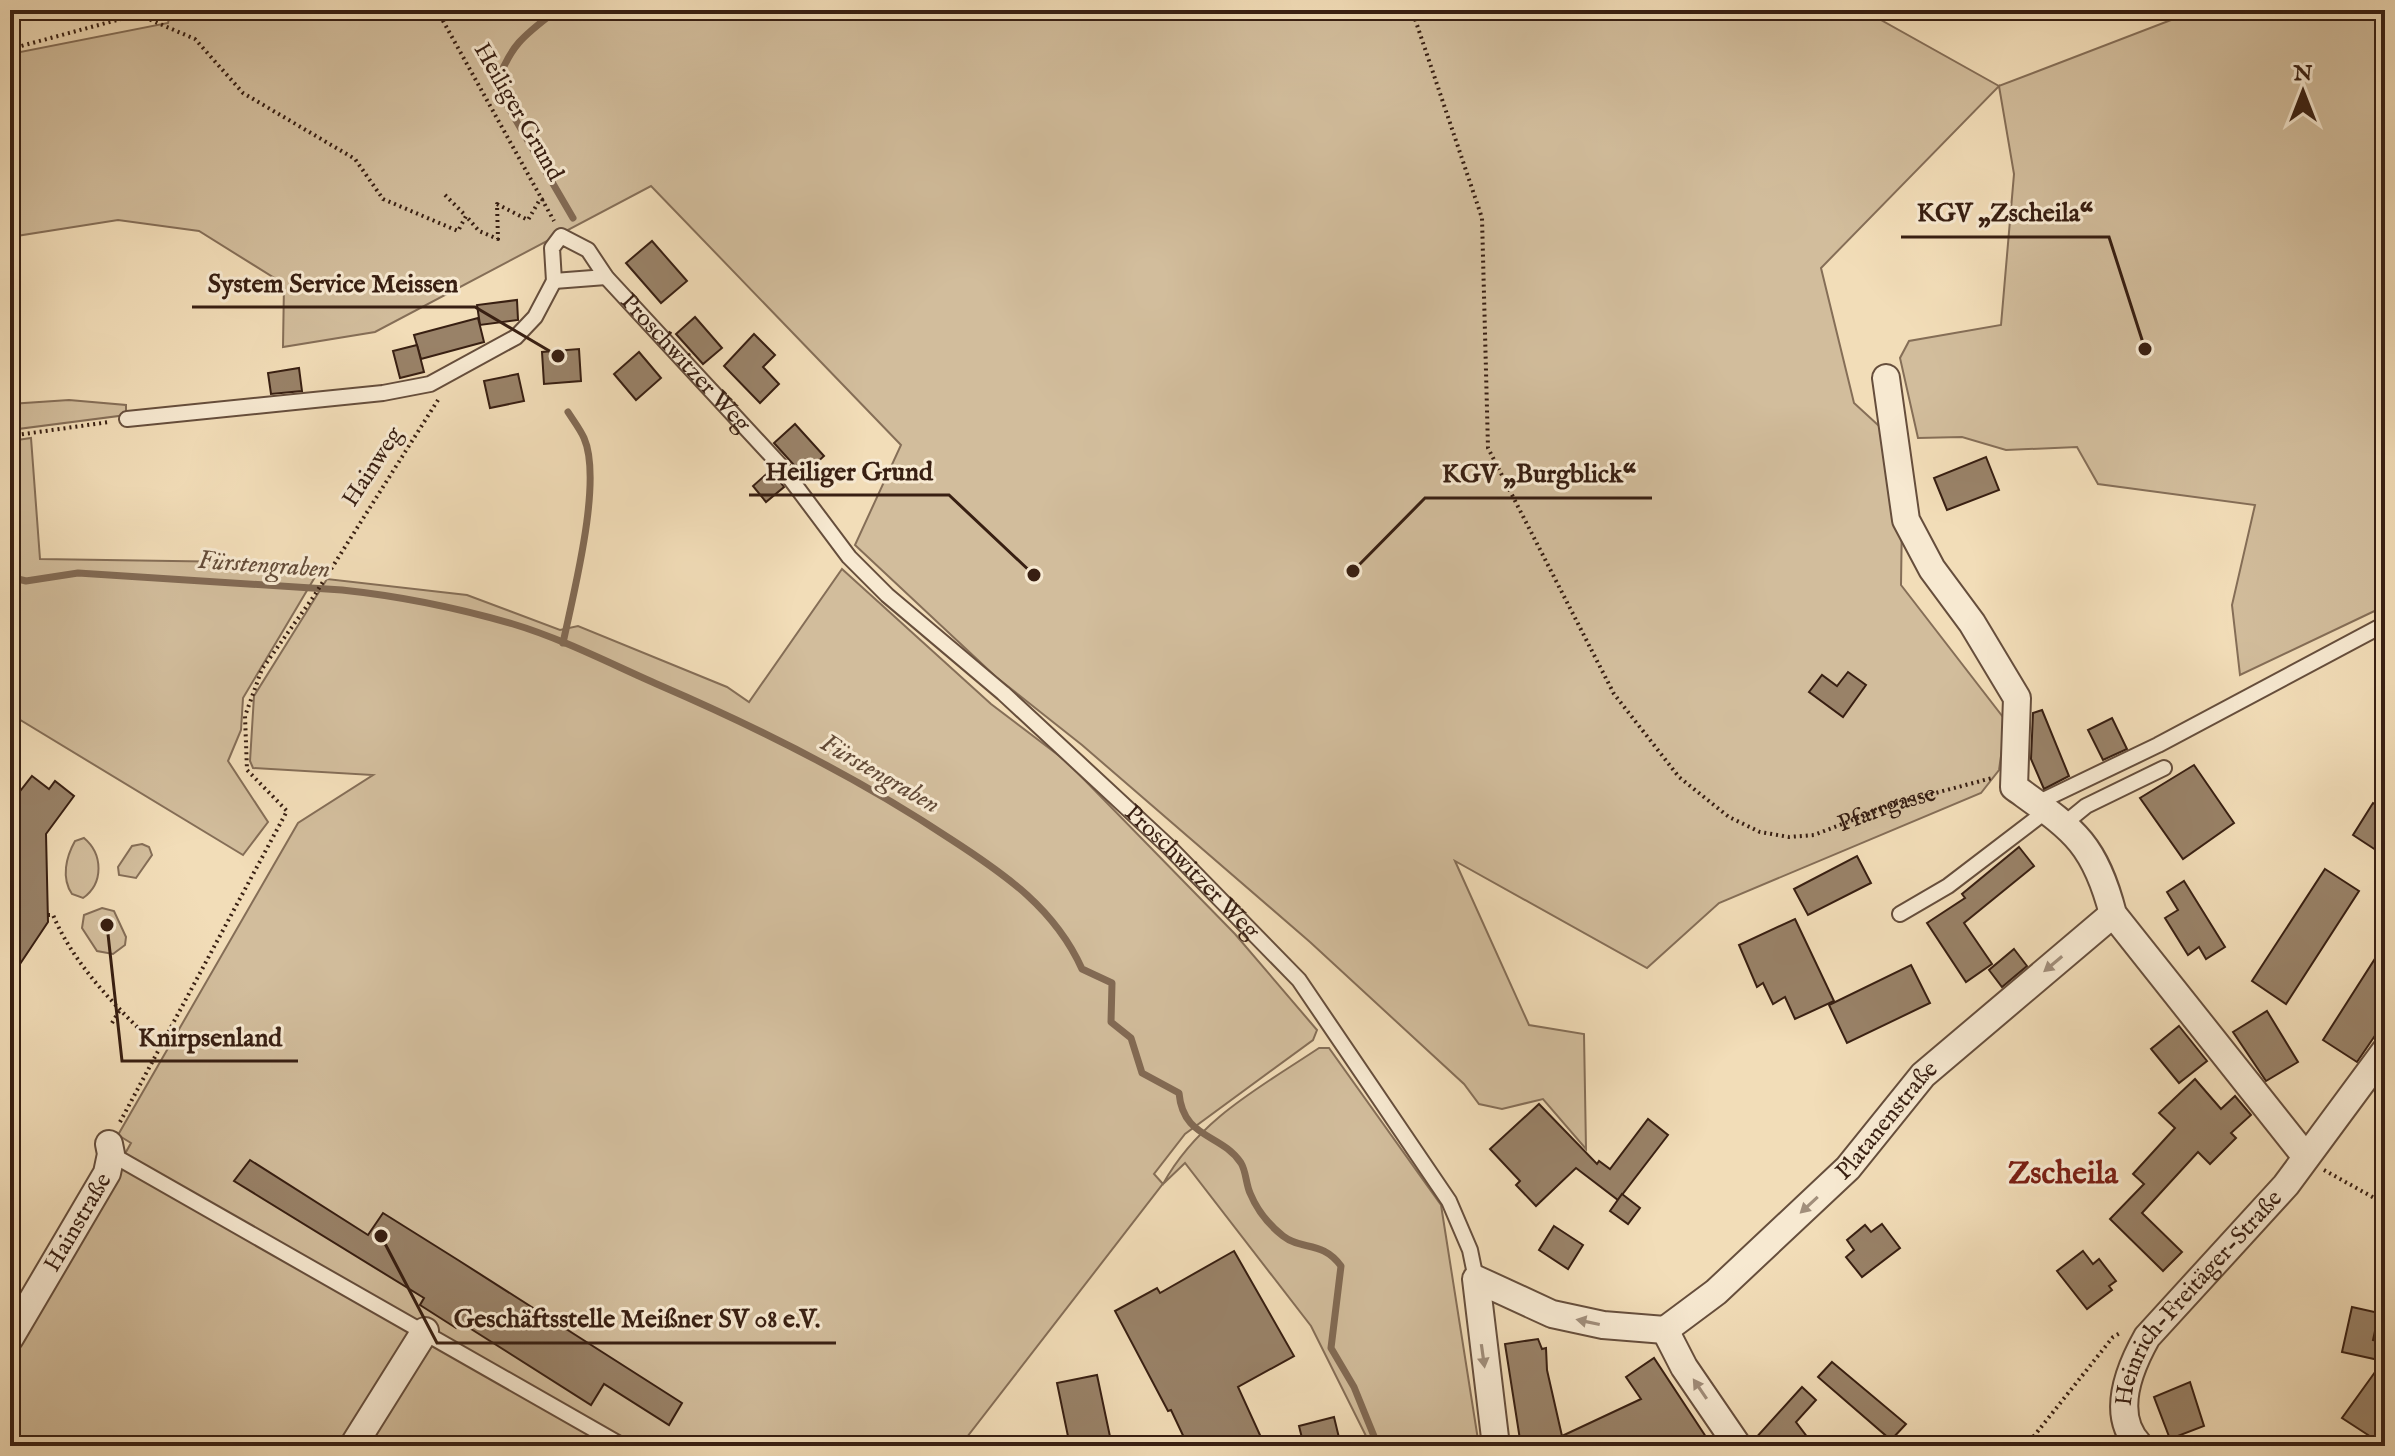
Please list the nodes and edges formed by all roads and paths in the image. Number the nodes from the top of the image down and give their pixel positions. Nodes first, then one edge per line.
1 (154, 10) edge
2 (437, 10) edge
3 (1408, 10) edge
4 (139, 15) junction
5 (10, 49) edge
6 (445, 195) dead end
7 (544, 199) junction
8 (466, 216) junction
9 (561, 236) junction
10 (606, 277) junction
11 (554, 281) junction
12 (448, 376) junction
13 (1886, 378) dead end
14 (127, 419) joint
15 (10, 436) edge
16 (2385, 624) edge
17 (2164, 768) dead end
18 (2014, 787) junction
19 (2049, 813) junction
20 (1900, 914) dead end
21 (2113, 914) junction
22 (48, 915) dead end
23 (121, 1008) junction
24 (112, 1023) dead end
25 (160, 1049) junction
26 (2385, 1051) edge
27 (110, 1149) junction
28 (2306, 1157) junction
29 (2385, 1204) edge
30 (1476, 1279) junction
31 (1665, 1330) junction
32 (425, 1331) junction
33 (2147, 1337) junction
34 (10, 1338) edge
35 (353, 1446) edge
36 (623, 1446) edge
37 (1496, 1446) edge
38 (1738, 1446) edge
39 (2026, 1446) edge
40 (2140, 1446) edge

1 - 4 path
2 - 7 path, Heiliger Grund
3 - 18 path, Pfarrgasse
4 - 5 path
4 - 8 path
6 - 8 path
7 - 8 path
7 - 9 path, Heiliger Grund
9 - 10 lane, Proschwitzer Weg
9 - 11 lane
10 - 11 lane
10 - 30 lane, Proschwitzer Weg
11 - 12 lane
12 - 14 lane
12 - 25 path, Hainweg
13 - 18 street
14 - 15 path
16 - 19 lane
17 - 19 lane
18 - 19 street
19 - 20 lane
19 - 21 street
21 - 28 street
21 -> 31 street, Platanenstraße
22 - 23 path
23 - 24 path
23 - 25 path
25 - 27 path
26 - 28 street, Heinrich-Freitäger-Straße
27 - 32 lane
27 - 34 street, Hainstraße
28 - 29 path
28 - 33 street, Heinrich-Freitäger-Straße
31 -> 30 street
30 -> 37 street
38 -> 31 street
32 - 35 street
32 - 36 lane
33 - 39 path
33 - 40 street, Heinrich-Freitäger-Straße

